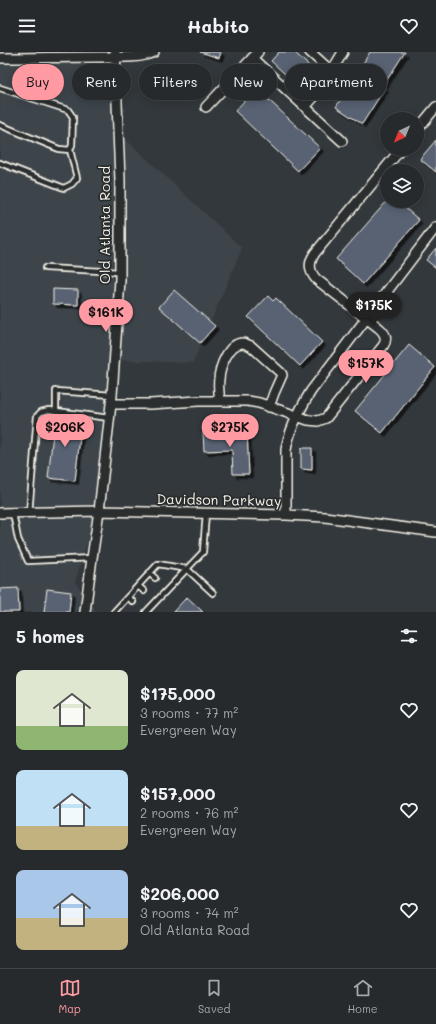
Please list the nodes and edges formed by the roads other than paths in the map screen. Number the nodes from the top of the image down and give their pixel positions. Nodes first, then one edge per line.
1 (154, 52) edge
2 (310, 52) edge
3 (343, 52) edge
4 (116, 54) edge
5 (255, 55) edge
6 (0, 58) edge
7 (323, 64) edge
8 (336, 64) edge
9 (0, 88) edge
10 (311, 100) edge
11 (206, 107) dead end
12 (305, 107) junction
13 (436, 108) edge
14 (424, 122) edge
15 (0, 125) edge
16 (342, 141) dead end
17 (70, 150) junction
18 (395, 156) edge
19 (0, 163) edge
20 (436, 227) edge
21 (45, 268) dead end
22 (120, 272) junction
23 (366, 318) junction
24 (111, 399) junction
25 (220, 401) junction
26 (269, 407) junction
27 (56, 411) junction
28 (298, 417) junction
29 (109, 418) junction
30 (99, 511) junction
31 (30, 512) junction
32 (0, 513) edge
33 (13, 513) junction
34 (206, 513) junction
35 (286, 515) junction
36 (436, 532) edge
37 (92, 558) junction
38 (187, 569) junction
39 (150, 573) junction
40 (155, 578) dead end
41 (138, 586) junction
42 (144, 591) dead end
43 (213, 593) dead end
44 (128, 597) junction
45 (133, 602) dead end
46 (118, 607) junction
47 (144, 611) edge
48 (85, 612) edge
49 (114, 612) edge
50 (123, 612) edge

1 - 4 street
2 - 7 street
3 - 8 street
4 - 6 street
4 - 22 street, Old Atlanta Road
5 - 11 street
5 - 12 street
9 - 17 lane
10 - 12 street
12 - 16 street
13 - 14 street
15 - 17 lane
17 - 19 lane
18 - 23 street
20 - 23 street
21 - 22 lane
22 - 24 street, Old Atlanta Road
23 - 28 street
23 - 28 street
24 - 25 street
24 - 27 lane
24 - 29 street, Old Atlanta Road
25 - 26 street
25 - 26 street
26 - 28 street
27 - 29 lane
27 - 31 lane
28 - 35 street
29 - 30 street, Old Atlanta Road
30 - 31 street, Davidson Parkway
30 - 34 street, Davidson Parkway
30 - 37 street, Old Atlanta Road
31 - 33 street, Davidson Parkway
32 - 33 street, Davidson Parkway
33 - 37 lane
34 - 35 street, Davidson Parkway
34 - 38 lane
35 - 36 street, Davidson Parkway
37 - 48 street, Old Atlanta Road
38 - 39 lane
38 - 43 lane
38 - 47 lane
39 - 40 lane
39 - 41 lane
41 - 42 lane
41 - 44 lane
44 - 45 lane
44 - 46 lane
46 - 49 lane
46 - 50 lane

